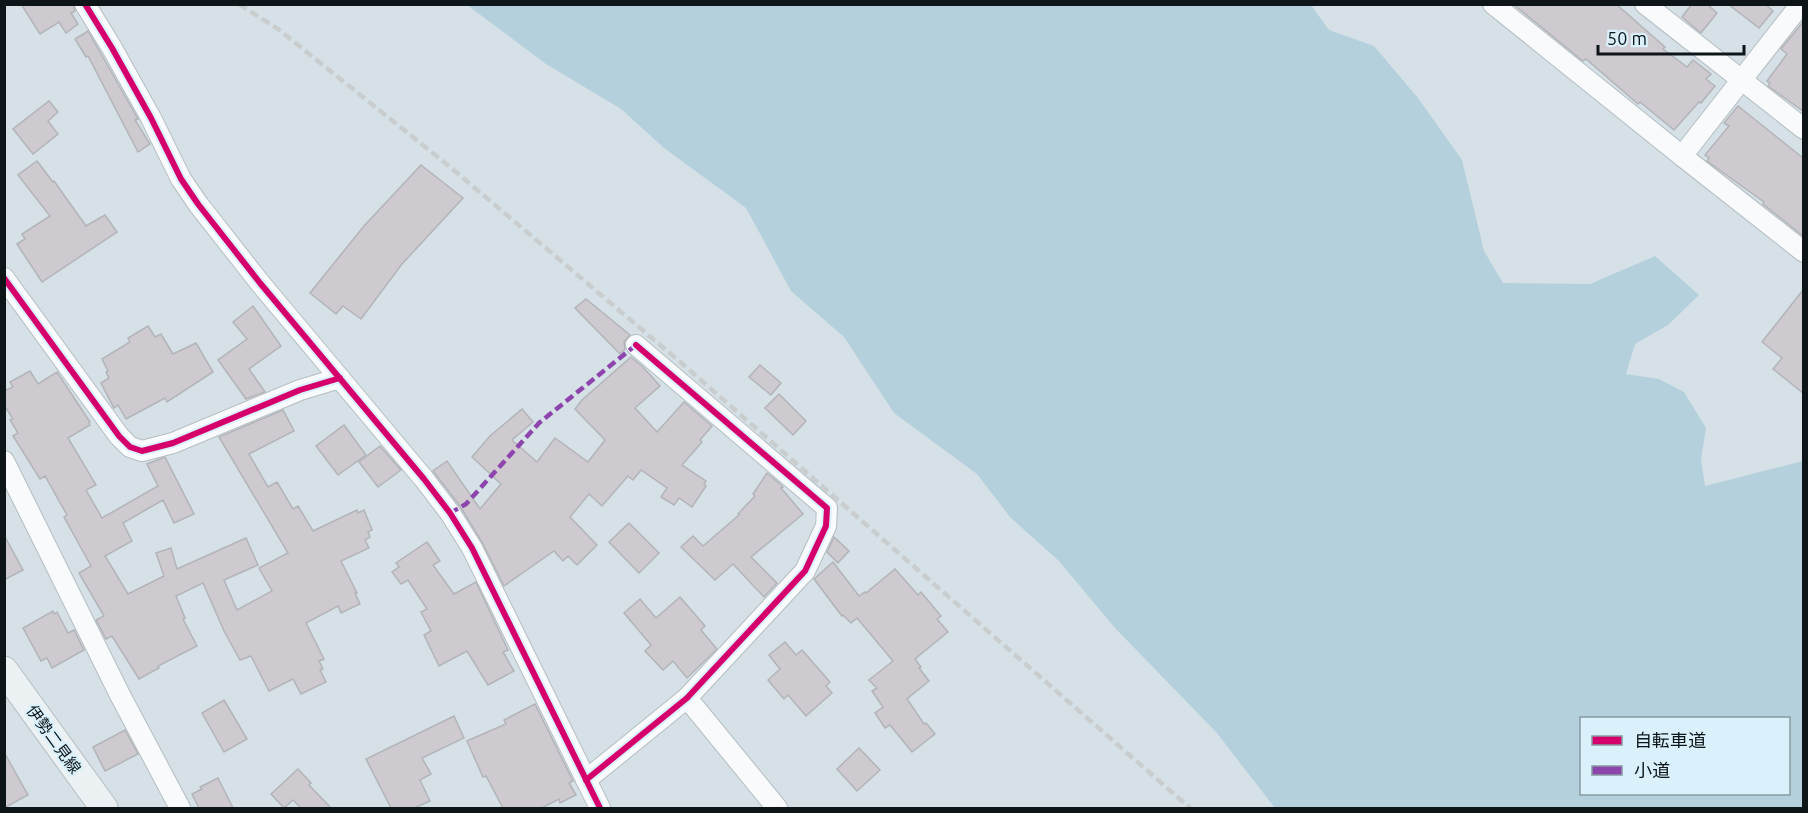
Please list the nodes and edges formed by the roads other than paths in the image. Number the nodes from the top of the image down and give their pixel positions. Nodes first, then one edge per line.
1 (85, 4) edge
2 (1492, 4) edge
3 (1646, 4) edge
4 (1802, 5) edge
5 (1742, 80) junction
6 (1803, 129) edge
7 (1682, 156) junction
8 (1803, 252) edge
9 (7, 286) edge
10 (636, 345) dead end
11 (340, 378) junction
12 (4, 460) edge
13 (4, 670) edge
14 (687, 698) junction
15 (586, 780) junction
16 (104, 808) edge
17 (180, 808) edge
18 (600, 808) edge
19 (777, 808) edge

1 - 11 street
2 - 7 street
3 - 5 street
4 - 5 street
5 - 6 street
5 - 7 street
7 - 8 street
9 - 11 street
10 - 14 street
11 - 15 street
12 - 17 street
13 - 16 main road, 伊勢二見線
14 - 15 street
14 - 19 street
15 - 18 street

